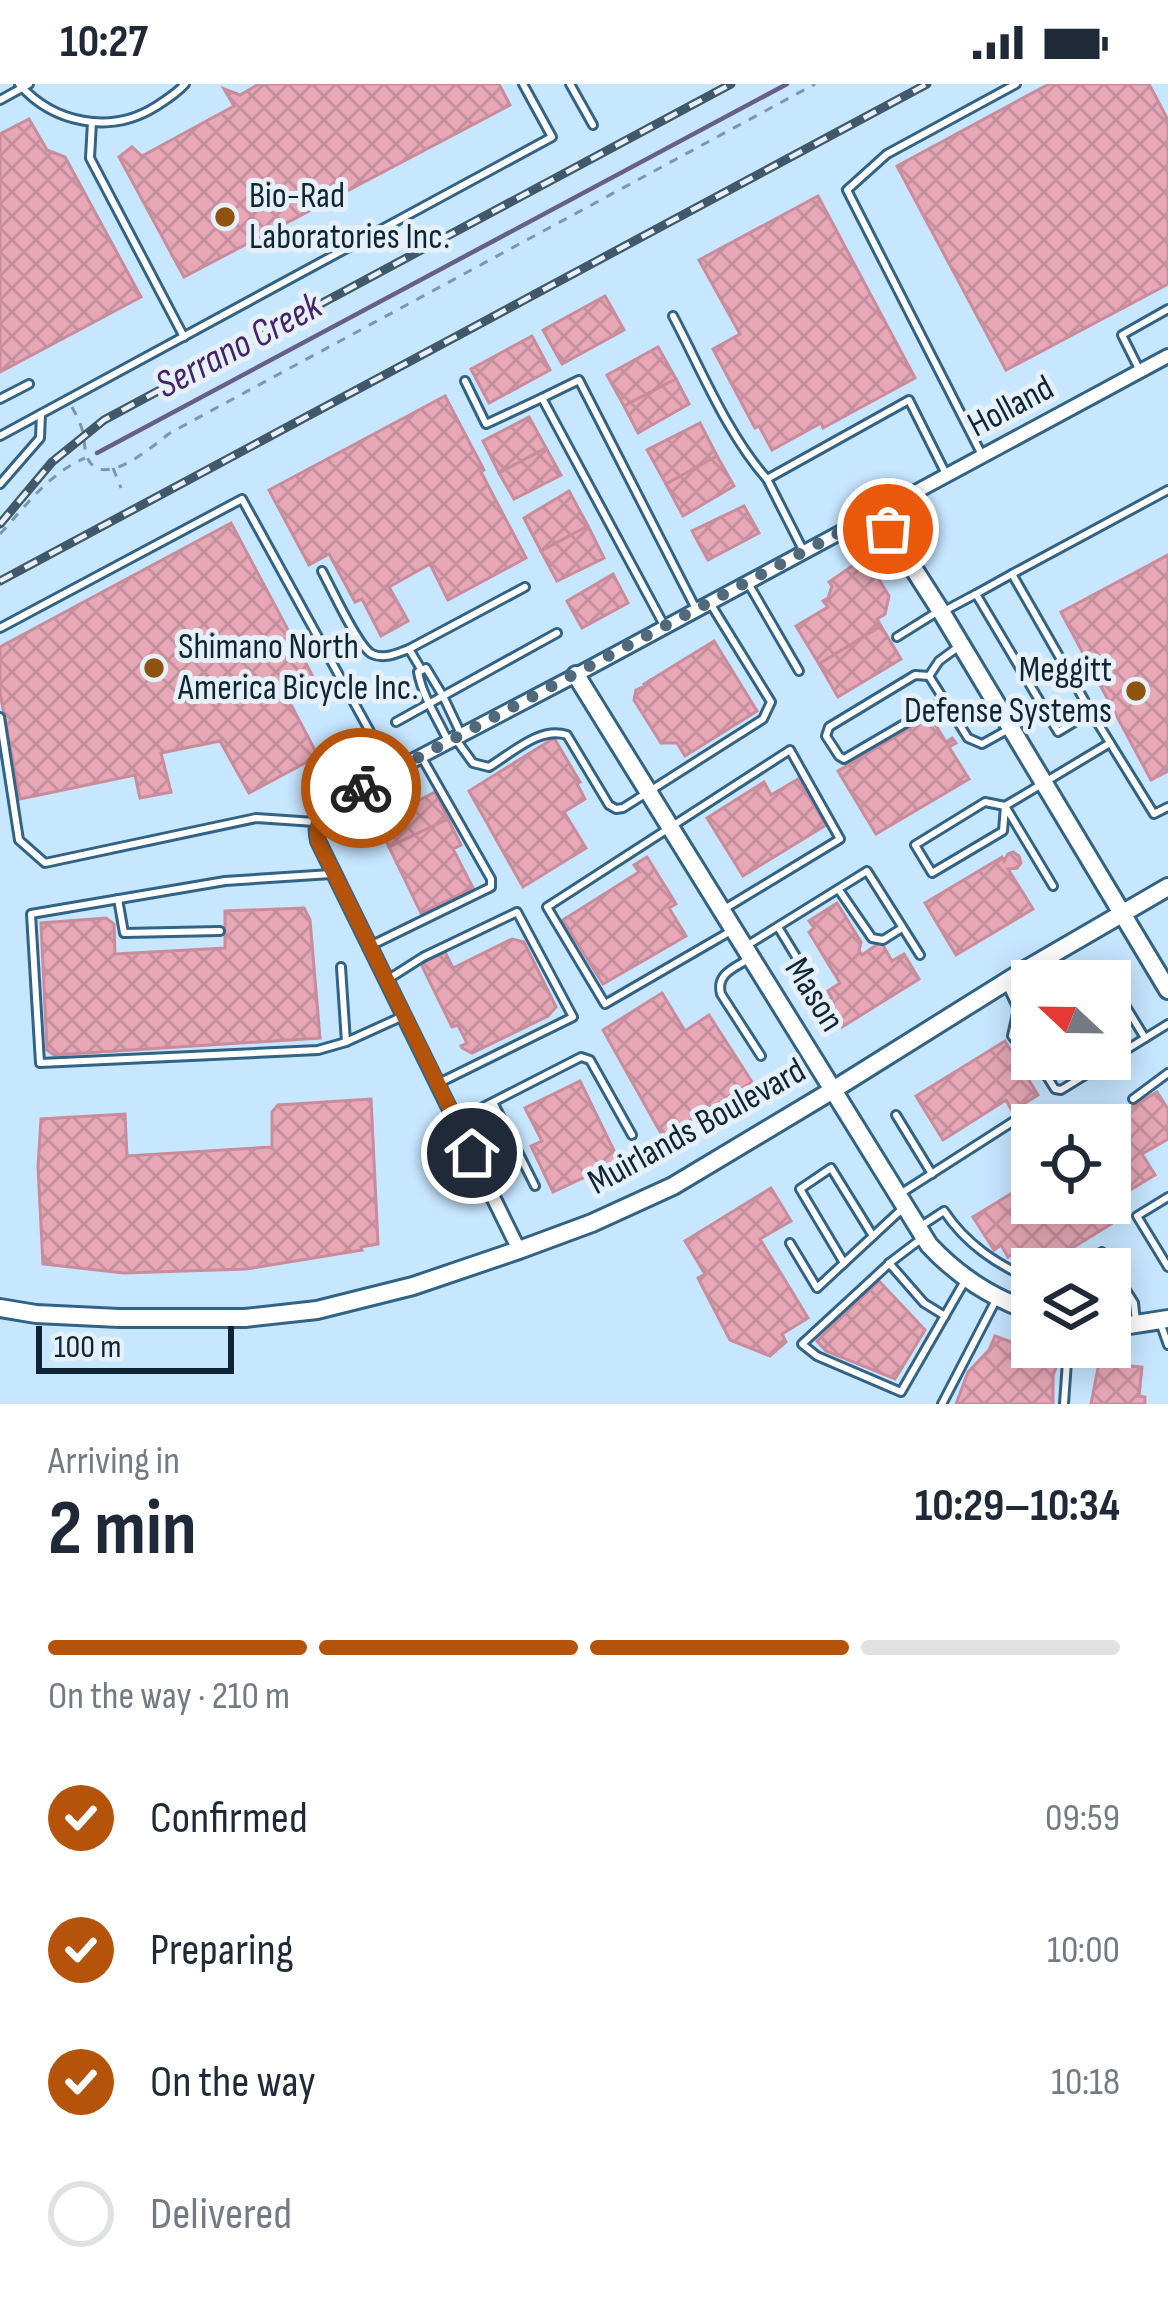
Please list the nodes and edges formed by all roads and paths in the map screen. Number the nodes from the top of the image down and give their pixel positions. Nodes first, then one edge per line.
1 (185, 84) edge
2 (523, 84) edge
3 (815, 84) edge
4 (1016, 84) edge
5 (23, 85) edge
6 (573, 85) edge
7 (0, 100) edge
8 (92, 122) junction
9 (593, 125) dead end
10 (1168, 309) edge
11 (673, 316) dead end
12 (184, 337) junction
13 (1168, 357) edge
14 (1140, 370) junction
15 (465, 381) dead end
16 (28, 384) dead end
17 (542, 398) junction
18 (0, 399) edge
19 (68, 400) junction
20 (41, 414) junction
21 (0, 436) edge
22 (983, 456) junction
23 (87, 457) junction
24 (113, 469) junction
25 (947, 475) junction
26 (767, 478) junction
27 (0, 484) edge
28 (121, 488) dead end
29 (1168, 490) edge
30 (878, 512) junction
31 (0, 534) edge
32 (804, 552) junction
33 (322, 571) dead end
34 (1012, 574) junction
35 (748, 583) junction
36 (524, 587) dead end
37 (976, 594) junction
38 (710, 603) junction
39 (696, 610) junction
40 (941, 611) junction
41 (665, 627) junction
42 (0, 628) edge
43 (557, 633) dead end
44 (898, 637) dead end
45 (961, 645) junction
46 (409, 649) junction
47 (421, 669) junction
48 (799, 671) dead end
49 (576, 675) junction
50 (929, 676) junction
51 (443, 696) junction
52 (944, 700) junction
53 (430, 704) junction
54 (1091, 712) junction
55 (0, 717) edge
56 (396, 722) dead end
57 (1010, 728) junction
58 (455, 738) junction
59 (1109, 742) junction
60 (421, 756) junction
61 (392, 772) junction
62 (1043, 784) junction
63 (648, 790) junction
64 (1005, 806) junction
65 (1168, 807) edge
66 (316, 822) junction
67 (670, 827) junction
68 (334, 874) junction
69 (1052, 886) dead end
70 (1168, 887) edge
71 (839, 890) junction
72 (118, 899) junction
73 (722, 911) junction
74 (1122, 914) junction
75 (778, 927) junction
76 (902, 928) junction
77 (734, 929) junction
78 (220, 931) dead end
79 (370, 946) junction
80 (748, 952) junction
81 (920, 955) dead end
82 (341, 967) dead end
83 (387, 980) junction
84 (1005, 982) junction
85 (814, 986) dead end
86 (1168, 990) edge
87 (1011, 993) edge
88 (404, 1015) junction
89 (1131, 1015) edge
90 (1168, 1024) edge
91 (1145, 1038) junction
92 (346, 1042) junction
93 (1131, 1047) edge
94 (761, 1056) dead end
95 (1168, 1074) edge
96 (1049, 1080) edge
97 (1077, 1080) edge
98 (437, 1084) junction
99 (833, 1090) junction
100 (1133, 1099) dead end
101 (493, 1102) junction
102 (896, 1114) dead end
103 (456, 1121) junction
104 (1011, 1123) edge
105 (632, 1135) dead end
106 (932, 1174) junction
107 (535, 1186) dead end
108 (1168, 1197) edge
109 (901, 1202) junction
110 (921, 1233) junction
111 (873, 1236) junction
112 (790, 1243) dead end
113 (519, 1250) junction
114 (844, 1262) junction
115 (889, 1263) junction
116 (1168, 1267) edge
117 (1011, 1271) edge
118 (966, 1279) junction
119 (998, 1297) junction
120 (1131, 1298) edge
121 (1011, 1303) edge
122 (0, 1308) edge
123 (945, 1316) junction
124 (1164, 1321) edge
125 (1131, 1326) edge
126 (1136, 1326) junction
127 (1168, 1345) edge
128 (1067, 1368) edge
129 (942, 1404) edge
130 (1064, 1404) edge

1 - 8 lane
2 - 12 lane
3 - 24 path
4 - 22 lane
5 - 7 lane
5 - 8 lane
6 - 9 lane
8 - 12 lane
10 - 14 lane
11 - 26 lane
12 - 19 lane
13 - 14 street, Holland
14 - 22 street, Holland
15 - 17 lane
16 - 18 lane
17 - 39 lane
17 - 41 lane
19 - 20 lane
19 - 23 path
20 - 21 lane
20 - 27 lane
22 - 25 street, Holland
23 - 24 path
23 - 31 path
24 - 28 path
25 - 26 lane
25 - 30 street, Holland
26 - 32 lane
29 - 34 lane
30 - 32 street, Holland
30 - 40 street
32 - 35 street, Holland
33 - 46 lane
34 - 37 lane
34 - 54 lane
35 - 38 street, Holland
35 - 48 lane
36 - 46 lane
37 - 40 lane
37 - 54 lane
38 - 39 street, Holland
38 - 63 lane
39 - 41 street, Holland
40 - 44 lane
40 - 45 street
41 - 49 street, Holland
42 - 61 lane
43 - 51 lane
45 - 50 lane
45 - 57 street
46 - 47 lane
47 - 51 lane
47 - 53 lane
49 - 58 street, Holland
49 - 63 street, Mason
50 - 52 lane
50 - 52 lane
51 - 53 lane
51 - 58 lane
52 - 57 lane
53 - 56 lane
53 - 58 lane
54 - 59 lane
55 - 66 lane
57 - 62 street
58 - 60 street, Holland
58 - 63 lane
59 - 62 lane
59 - 65 lane
60 - 61 street, Holland
60 - 79 lane
61 - 66 street, Holland
62 - 64 lane
62 - 74 street
63 - 67 street, Mason
64 - 64 lane
64 - 69 lane
66 - 68 street
67 - 73 street, Mason
67 - 73 lane
67 - 77 lane
68 - 72 lane
68 - 79 street
70 - 74 street, Muirlands Boulevard
71 - 75 lane
71 - 76 lane
71 - 76 lane
72 - 78 lane
72 - 92 lane
73 - 77 street, Mason
74 - 84 street, Muirlands Boulevard
74 - 86 street
75 - 80 lane
75 - 85 lane
76 - 81 lane
77 - 80 street, Mason
79 - 83 street
80 - 94 lane
80 - 99 street, Mason
82 - 92 lane
83 - 88 street
83 - 98 lane
84 - 87 lane
84 - 99 street, Muirlands Boulevard
88 - 92 lane
88 - 98 street
89 - 91 lane
90 - 91 lane
91 - 93 lane
95 - 100 lane
96 - 97 lane
98 - 103 street
99 - 109 street, Mason
99 - 113 street, Muirlands Boulevard
101 - 103 lane
101 - 105 lane
101 - 107 lane
102 - 106 lane
103 - 113 street
104 - 106 lane
106 - 109 lane
108 - 116 lane
109 - 110 street, Mason
109 - 111 lane
110 - 115 lane
110 - 117 lane
110 - 118 street, Mason
111 - 114 lane
111 - 114 lane
112 - 114 lane
113 - 122 street, Muirlands Boulevard
115 - 123 lane
115 - 123 lane
118 - 119 street, Mason
118 - 123 lane
119 - 121 street, Mason
119 - 129 lane
120 - 126 lane
124 - 126 street
124 - 127 lane
125 - 126 street
128 - 130 lane

